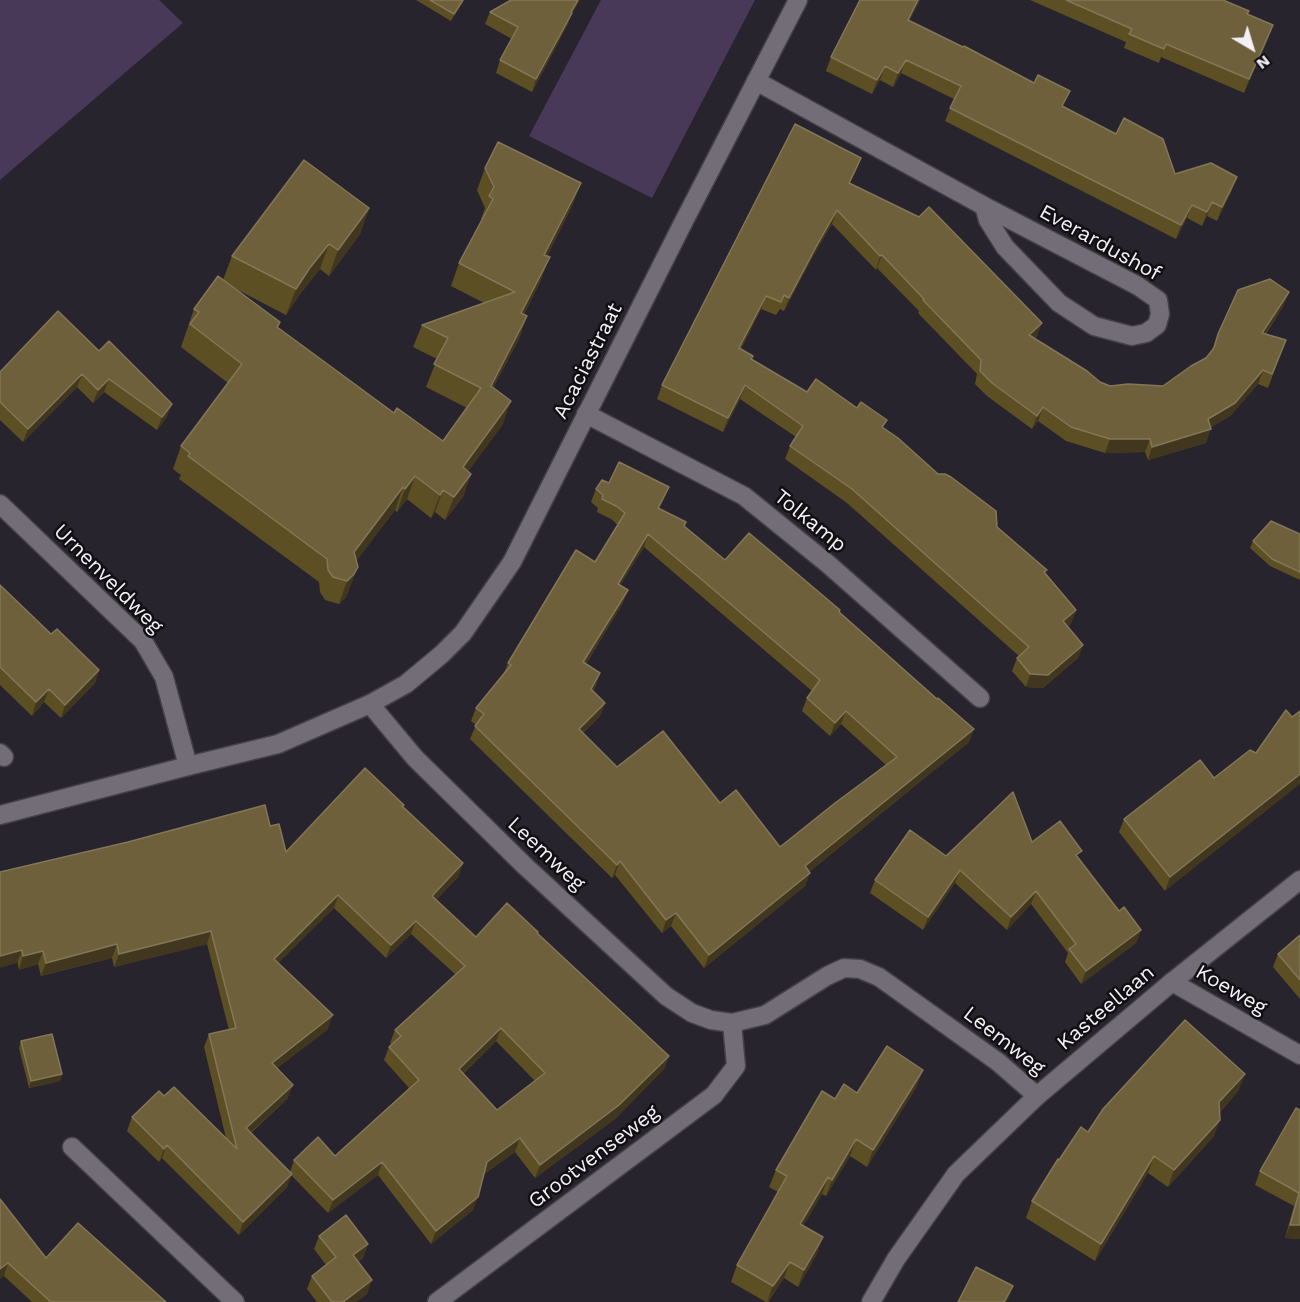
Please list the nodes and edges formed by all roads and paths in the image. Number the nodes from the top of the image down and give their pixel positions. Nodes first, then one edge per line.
1 (798, 0) edge
2 (756, 81) junction
3 (984, 206) junction
4 (586, 414) junction
5 (0, 504) edge
6 (980, 698) dead end
7 (370, 704) junction
8 (188, 766) junction
9 (0, 815) edge
10 (1300, 880) edge
11 (1172, 982) junction
12 (732, 1023) junction
13 (1300, 1055) edge
14 (1037, 1096) junction
15 (72, 1147) dead end
16 (235, 1302) edge
17 (437, 1302) edge
18 (871, 1302) edge

1 - 2 street, Acaciastraat
2 - 3 street, Everardushof
2 - 4 street, Acaciastraat
3 - 3 street, Everardushof
4 - 6 street, Tolkamp
4 - 7 street, Acaciastraat
5 - 8 street, Urnenveldweg
7 - 8 street
7 - 12 street, Leemweg
8 - 9 street
10 - 11 street, Kasteellaan
11 - 13 street, Koeweg
11 - 14 street, Kasteellaan
12 - 14 street, Leemweg
12 - 17 street, Grootvenseweg
14 - 18 street, Kasteellaan
15 - 16 street

